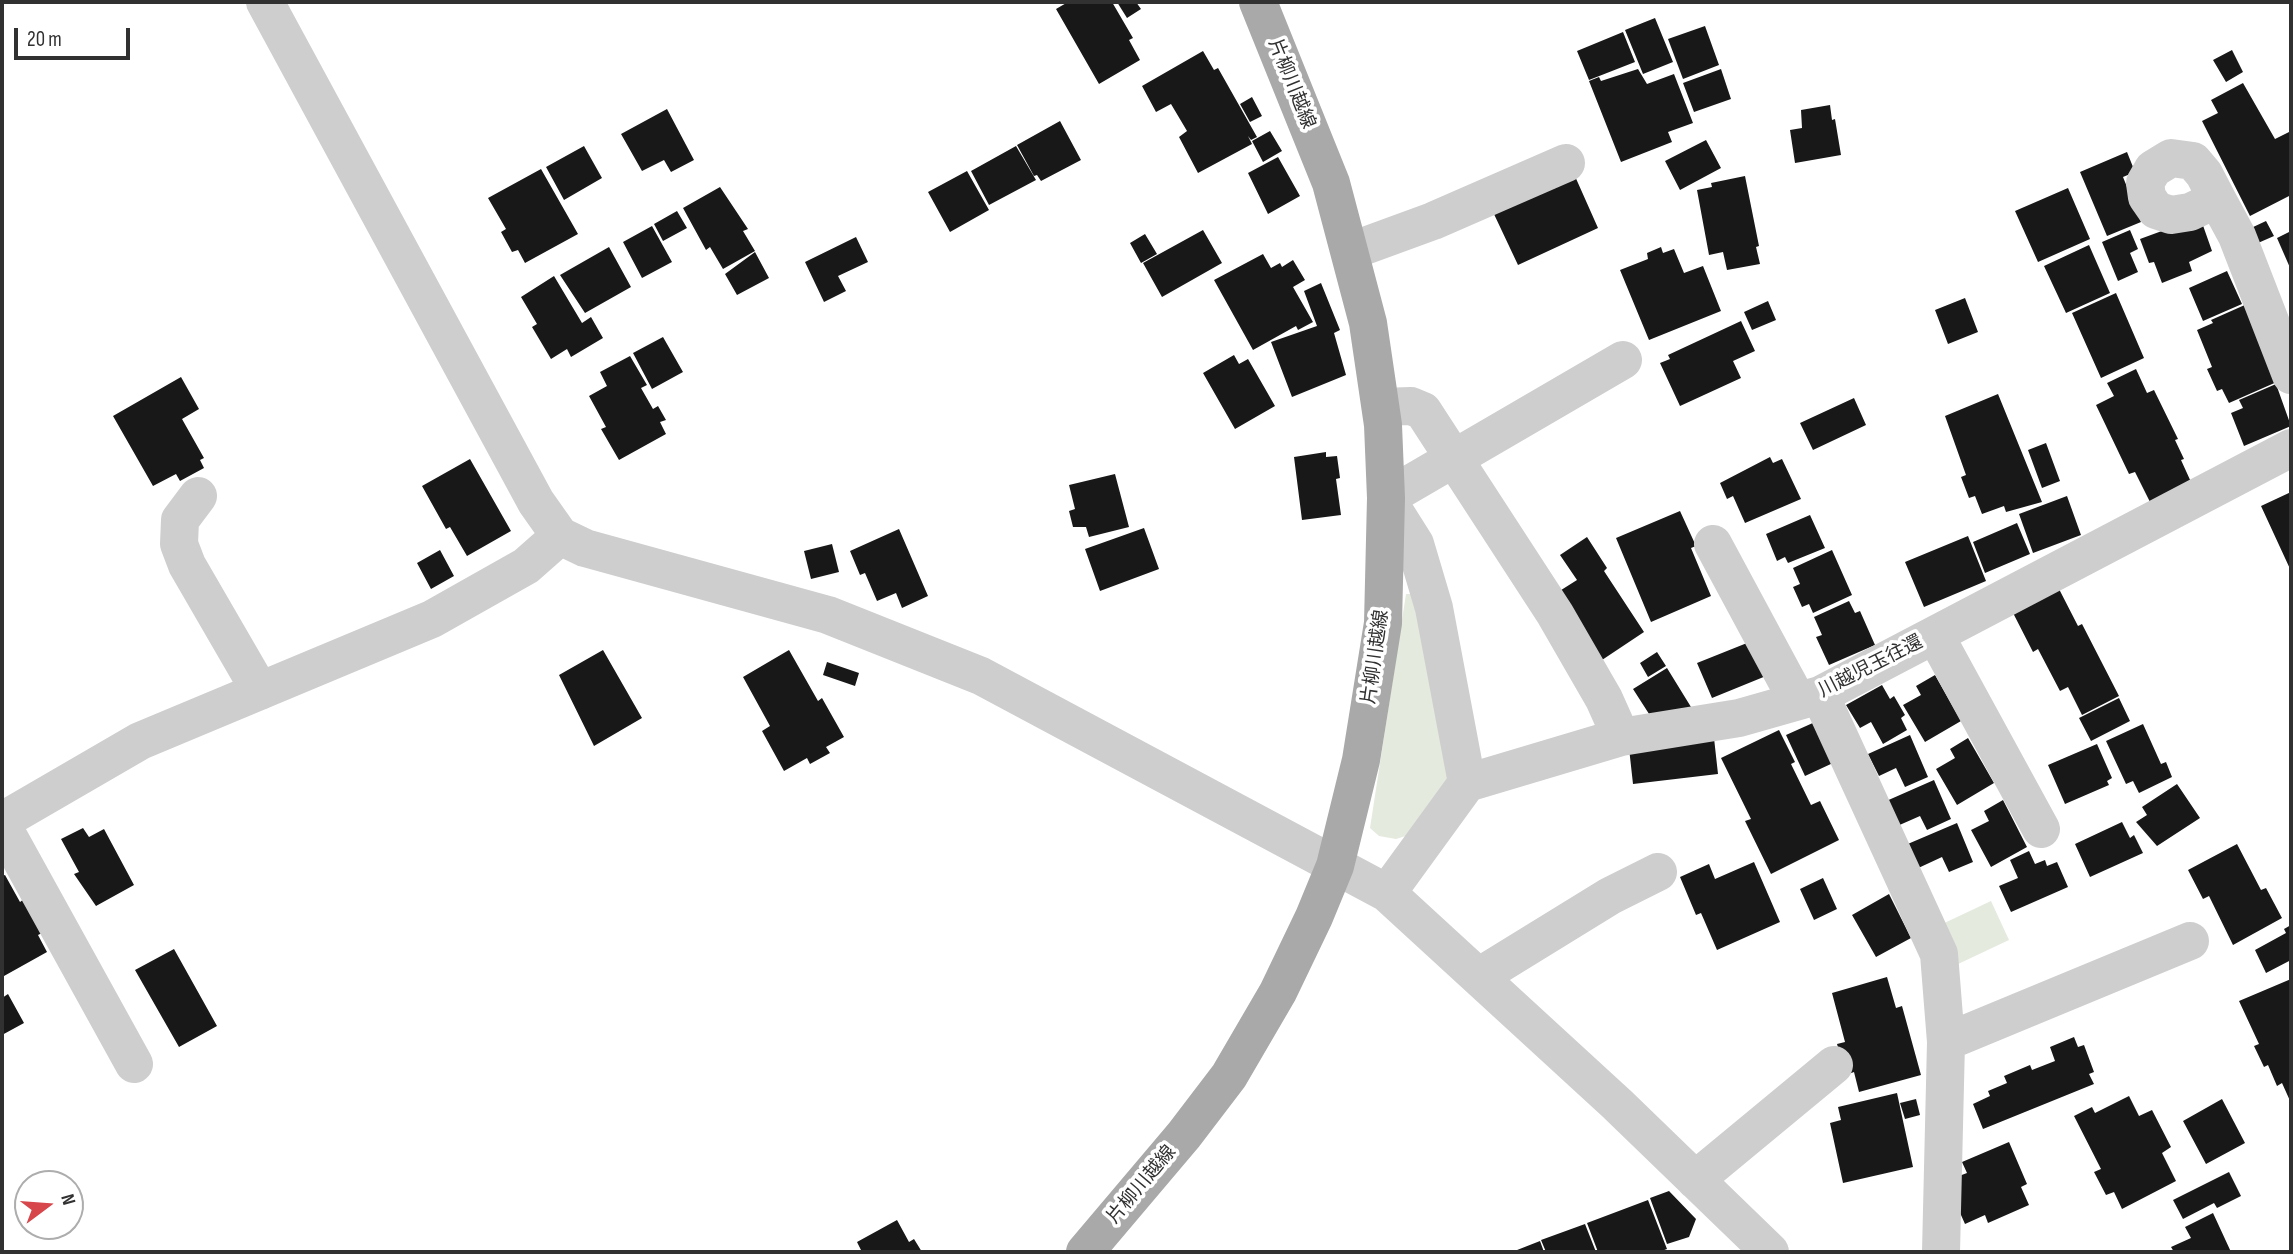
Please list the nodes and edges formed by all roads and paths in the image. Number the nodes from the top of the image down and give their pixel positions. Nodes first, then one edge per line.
1 (265, 2) edge
2 (1258, 2) edge
3 (1566, 163) dead end
4 (2217, 199) dead end
5 (1351, 251) junction
6 (1623, 360) dead end
7 (2291, 374) edge
8 (1381, 407) junction
9 (2291, 448) edge
10 (1457, 458) junction
11 (198, 496) dead end
12 (1386, 498) junction
13 (560, 536) junction
14 (1713, 544) dead end
15 (1935, 635) junction
16 (260, 691) junction
17 (1808, 697) junction
18 (1621, 737) junction
19 (1467, 783) junction
20 (2, 823) edge
21 (2041, 829) dead end
22 (1335, 866) junction
23 (1658, 872) dead end
24 (1387, 893) junction
25 (2190, 941) dead end
26 (1480, 976) junction
27 (1946, 1042) junction
28 (134, 1064) dead end
29 (1834, 1065) dead end
30 (1695, 1180) junction
31 (1085, 1252) edge
32 (1770, 1252) edge
33 (1941, 1252) edge

1 - 13 street
2 - 5 main road, 片柳川越線
3 - 5 street
4 - 7 street
5 - 8 main road, 片柳川越線
6 - 10 street
8 - 10 street
8 - 12 main road, 片柳川越線
9 - 15 street, 川越児玉往還
10 - 12 street
10 - 18 street
11 - 16 street
12 - 19 street
12 - 22 main road, 片柳川越線
13 - 16 street
13 - 22 street
14 - 17 street
15 - 17 street, 川越児玉往還
15 - 21 street
16 - 20 street
17 - 18 street, 川越児玉往還
17 - 27 street
18 - 19 street, 川越児玉往還
19 - 24 street
20 - 28 street
22 - 24 street
22 - 31 main road, 片柳川越線
23 - 26 street
24 - 26 street
25 - 27 street
26 - 30 street
27 - 33 street
29 - 30 street
30 - 32 street

